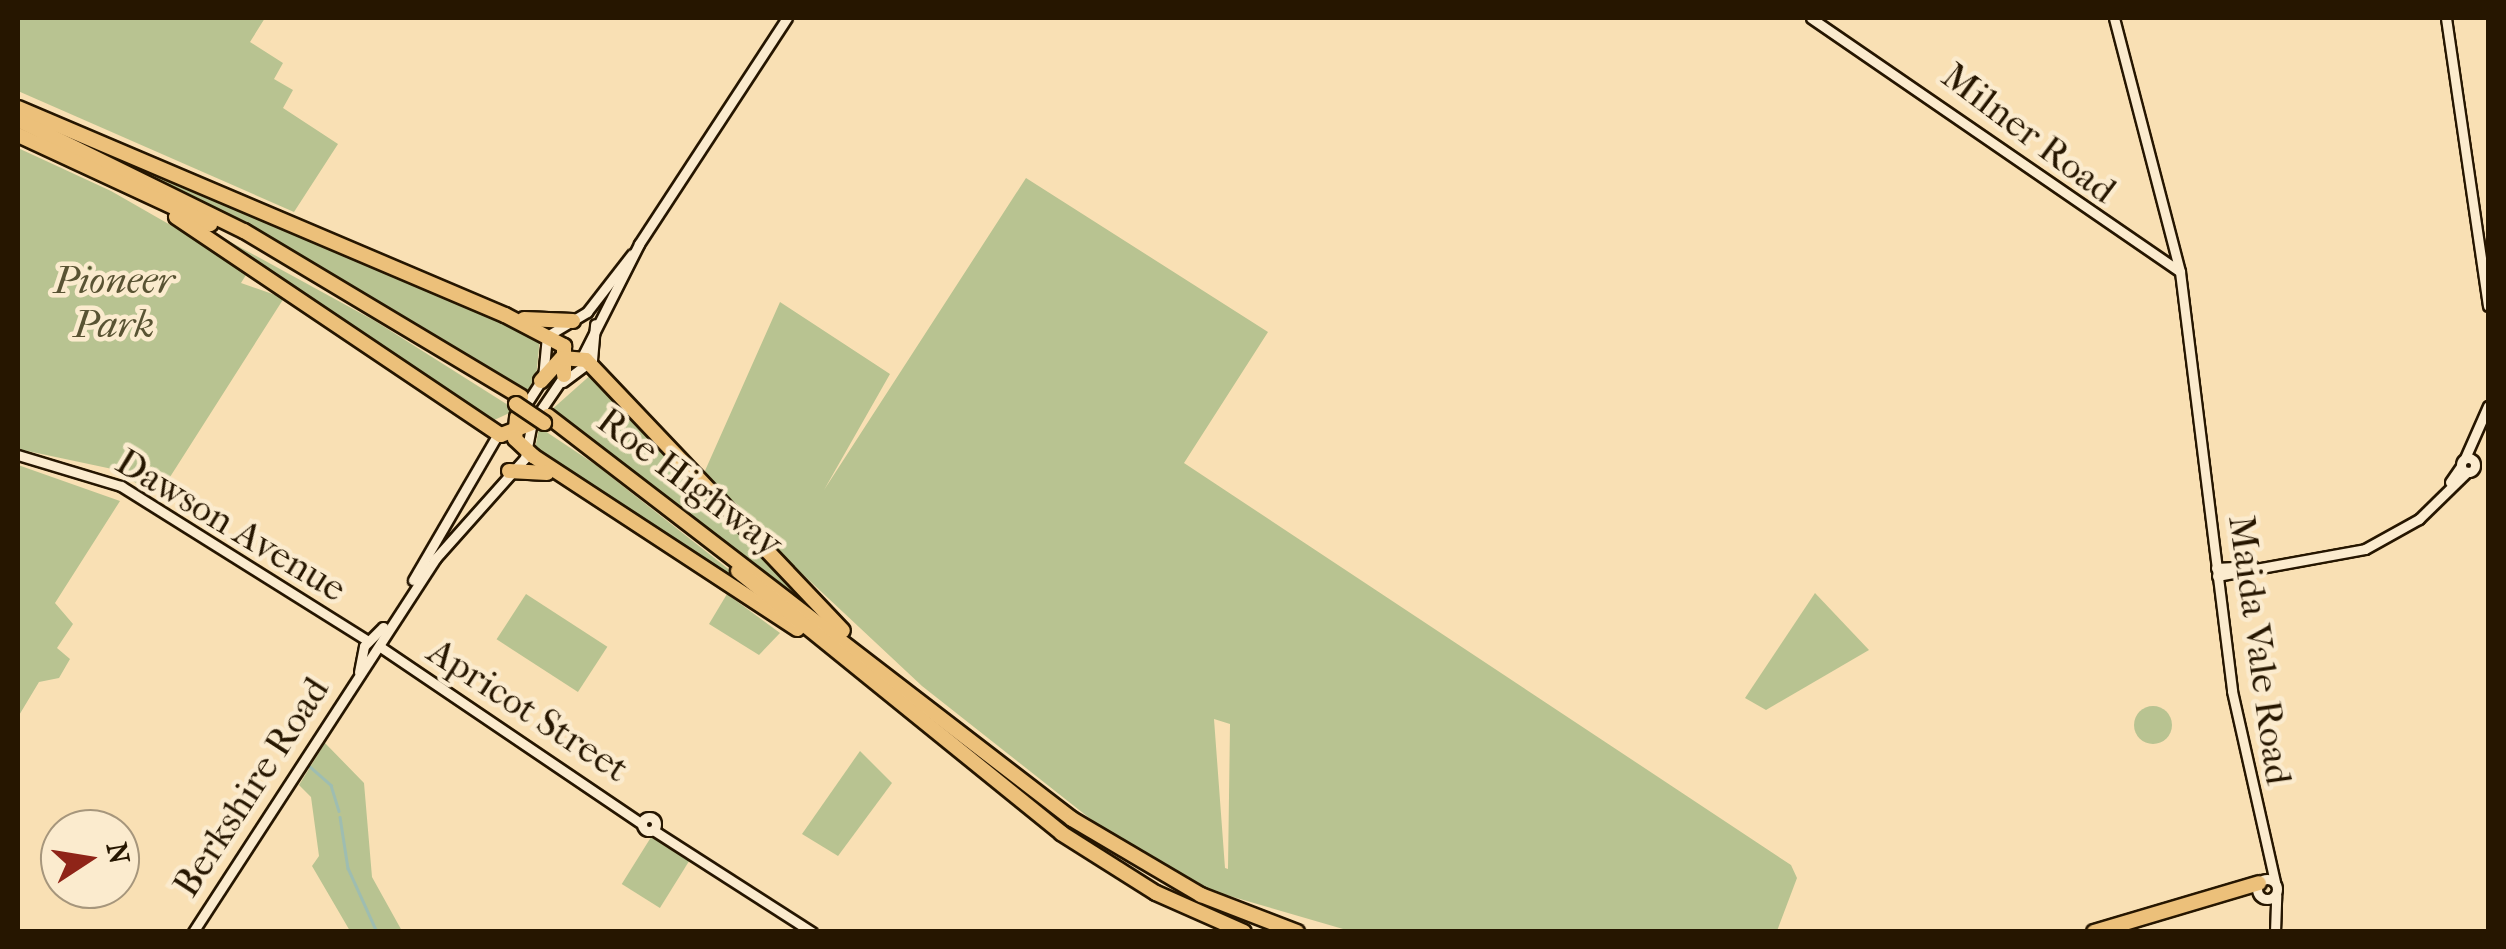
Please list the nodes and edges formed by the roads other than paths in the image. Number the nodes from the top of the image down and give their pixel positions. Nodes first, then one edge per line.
1 (787, 18) edge
2 (1810, 18) edge
3 (2114, 18) edge
4 (2446, 18) edge
5 (18, 108) edge
6 (18, 120) edge
7 (18, 135) edge
8 (112, 177) junction
9 (637, 249) junction
10 (2179, 268) junction
11 (2488, 306) edge
12 (505, 315) junction
13 (573, 321) junction
14 (547, 336) junction
15 (588, 361) junction
16 (554, 381) junction
17 (518, 406) junction
18 (2488, 406) edge
19 (542, 421) junction
20 (494, 436) junction
21 (515, 436) junction
22 (527, 452) junction
23 (18, 454) edge
24 (510, 471) junction
25 (561, 478) junction
26 (2216, 572) junction
27 (373, 648) junction
28 (872, 681) junction
29 (894, 681) junction
30 (2257, 830) junction
31 (2260, 887) junction
32 (2276, 887) junction
33 (2274, 926) edge
34 (193, 932) edge
35 (812, 932) edge
36 (1244, 932) edge
37 (1297, 932) edge
38 (2094, 932) edge

1 - 9 main road
2 - 10 main road, Milner Road
3 - 10 main road, Maida Vale Road
4 - 11 main road
5 - 12 highway
6 - 17 highway, Roe Highway
7 - 8 highway, Roe Highway
8 - 17 highway, Roe Highway
8 - 20 highway
9 - 13 main road
9 - 15 main road
10 - 26 main road, Maida Vale Road
12 - 13 highway
12 - 14 highway
13 - 14 main road
14 - 15 highway
14 - 16 main road
15 - 16 highway
15 - 16 highway
15 - 29 highway
16 - 17 main road
16 - 19 main road
17 - 19 highway, Roe Highway
17 - 20 main road
17 - 21 highway
18 - 26 main road
19 - 21 highway
19 - 22 main road
19 - 28 highway, Roe Highway
19 - 29 highway, Roe Highway
20 - 21 highway
20 - 27 main road, Berkshire Road
21 - 22 highway
22 - 24 main road, Berkshire Road
22 - 25 highway
23 - 27 main road, Dawson Avenue
24 - 25 highway
24 - 27 main road, Berkshire Road
25 - 28 highway
26 - 30 main road, Maida Vale Road
27 - 34 main road, Berkshire Road
27 - 35 main road, Apricot Street
28 - 36 highway, Roe Highway
29 - 37 highway, Roe Highway
30 - 31 main road, Maida Vale Road
30 - 32 main road, Maida Vale Road
31 - 32 main road
31 - 32 main road
31 - 33 main road, Maida Vale Road
31 - 38 highway
32 - 33 main road, Maida Vale Road

